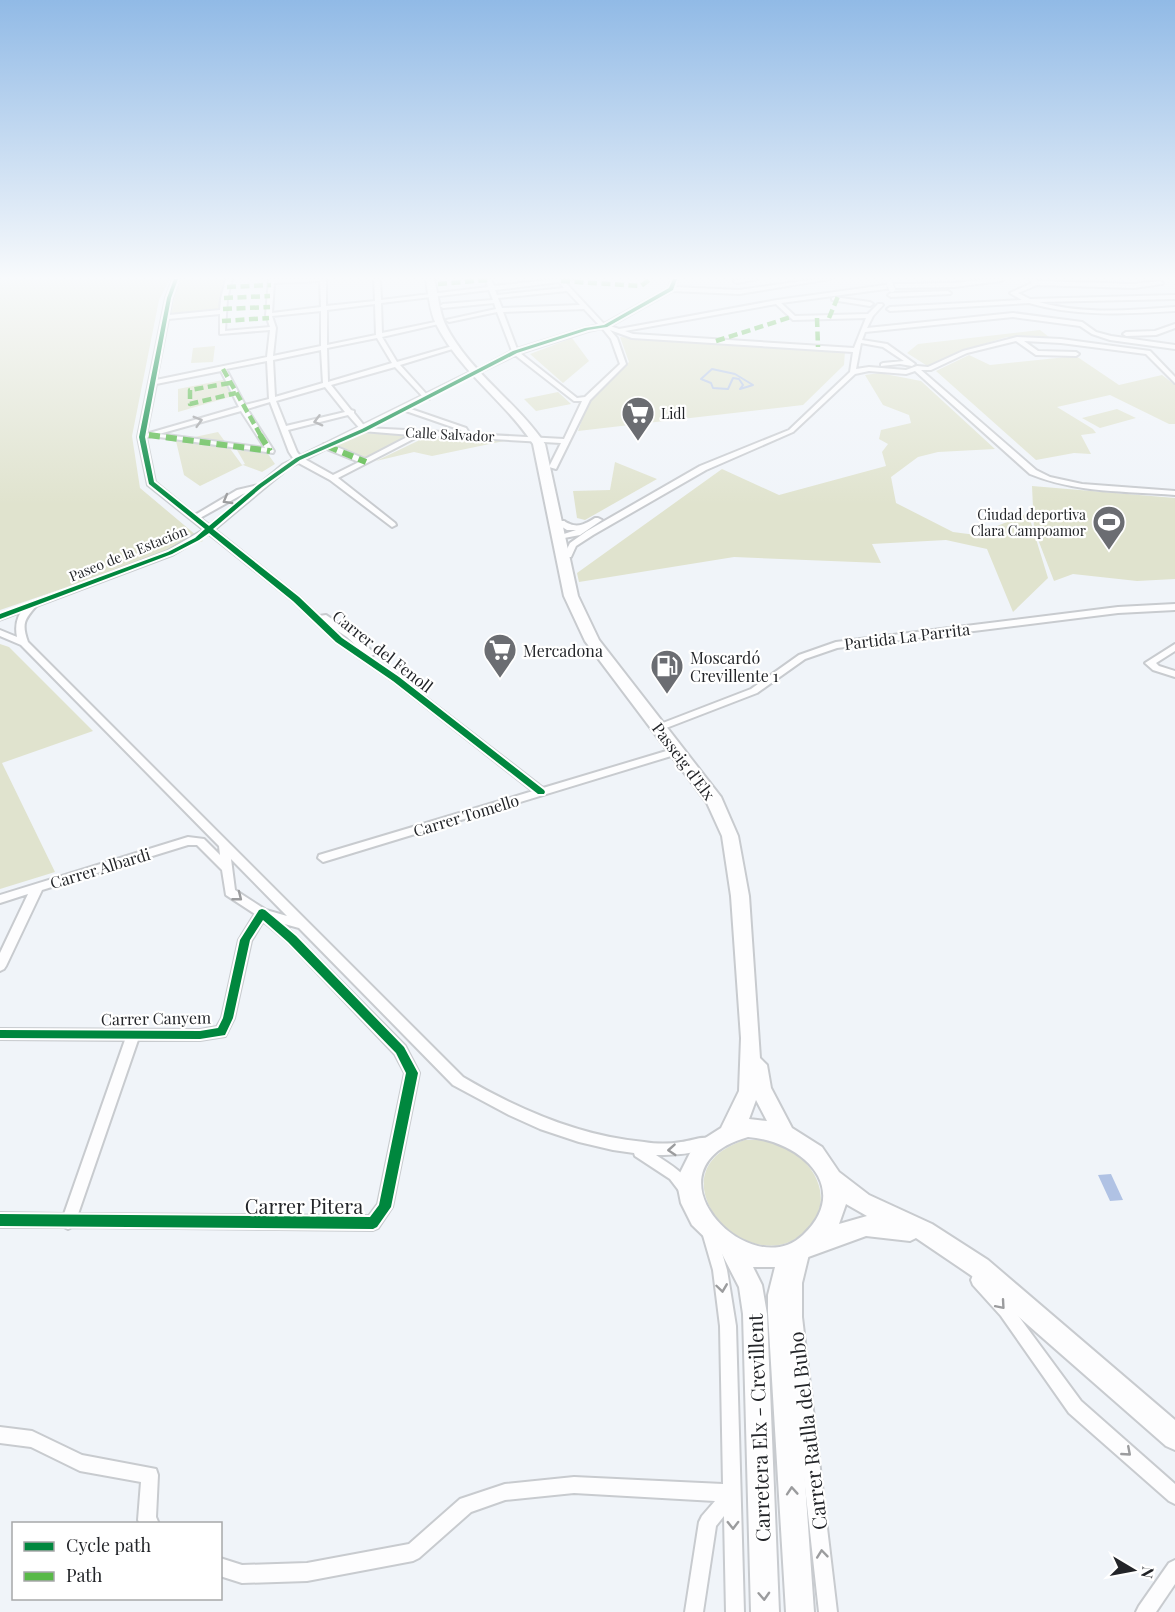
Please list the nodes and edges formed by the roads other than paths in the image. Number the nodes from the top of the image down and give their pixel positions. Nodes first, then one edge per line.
1 (158, 354) edge
2 (271, 354) edge
3 (292, 354) edge
4 (323, 354) edge
5 (390, 354) edge
6 (428, 354) edge
7 (464, 354) edge
8 (470, 354) edge
9 (511, 354) edge
10 (518, 354) edge
11 (620, 354) edge
12 (856, 354) edge
13 (898, 354) edge
14 (960, 354) edge
15 (1150, 354) edge
16 (270, 360) junction
17 (499, 361) junction
18 (395, 363) junction
19 (915, 367) junction
20 (853, 368) junction
21 (223, 369) junction
22 (481, 369) junction
23 (896, 369) junction
24 (931, 380) junction
25 (1175, 381) edge
26 (325, 382) junction
27 (152, 383) junction
28 (272, 398) junction
29 (427, 398) junction
30 (587, 399) junction
31 (243, 408) junction
32 (405, 409) junction
33 (352, 412) junction
34 (572, 426) junction
35 (284, 429) junction
36 (364, 430) junction
37 (421, 433) junction
38 (467, 435) junction
39 (145, 436) junction
40 (542, 438) junction
41 (564, 441) junction
42 (327, 446) junction
43 (298, 459) junction
44 (366, 462) junction
45 (553, 467) junction
46 (333, 478) junction
47 (260, 486) junction
48 (1175, 493) edge
49 (195, 518) junction
50 (562, 523) junction
51 (392, 525) dead end
52 (209, 530) junction
53 (587, 530) junction
54 (563, 537) junction
55 (568, 555) junction
56 (33, 605) junction
57 (1175, 607) edge
58 (578, 612) junction
59 (4, 616) edge
60 (20, 620) junction
61 (0, 633) edge
62 (24, 643) junction
63 (1175, 647) edge
64 (1175, 674) edge
65 (658, 728) junction
66 (677, 751) junction
67 (541, 792) junction
68 (224, 843) junction
69 (323, 858) dead end
70 (226, 868) junction
71 (37, 888) junction
72 (0, 899) edge
73 (262, 912) junction
74 (305, 925) junction
75 (0, 966) edge
76 (0, 1034) edge
77 (133, 1035) junction
78 (751, 1038) junction
79 (784, 1133) junction
80 (721, 1137) junction
81 (631, 1148) junction
82 (831, 1179) junction
83 (690, 1193) junction
84 (0, 1220) edge
85 (68, 1221) junction
86 (709, 1231) junction
87 (947, 1247) junction
88 (731, 1249) junction
89 (802, 1249) junction
90 (0, 1435) edge
91 (1175, 1437) edge
92 (732, 1493) junction
93 (1175, 1495) edge
94 (150, 1522) edge
95 (222, 1568) edge
96 (1175, 1569) edge
97 (694, 1612) edge
98 (735, 1612) edge
99 (765, 1612) edge
100 (800, 1612) edge
101 (828, 1612) edge
102 (1145, 1612) edge

1 - 27 street
2 - 16 street
3 - 16 street
4 - 26 street
5 - 18 street
6 - 18 street
7 - 22 highway
8 - 22 highway
9 - 17 street
10 - 30 street
11 - 30 street
12 - 20 street
13 - 19 street
14 - 19 street
15 - 25 street
16 - 21 street
16 - 28 street
17 - 22 street
17 - 22 street
18 - 26 street
18 - 29 street
19 - 23 street
19 - 23 street
19 - 24 street
20 - 23 street
20 - 23 street
20 - 53 street
21 - 27 street
21 - 31 street
22 - 29 street, Paseo de la Estación
22 - 40 highway, Passeig d'Elx
23 - 24 street
24 - 48 street
26 - 28 street
26 - 33 street
27 - 39 street
28 - 31 street
28 - 35 street
29 - 32 street, Paseo de la Estación
30 - 34 street
39 -> 31 street
31 - 39 street
32 - 36 street, Paseo de la Estación
32 - 38 street
33 -> 35 street
33 - 36 street
34 - 40 street
34 - 41 street
35 - 43 street
36 - 37 street, Calle Salvador
36 - 42 street, Paseo de la Estación
37 - 38 street, Calle Salvador
37 - 44 street
38 - 40 street, Calle Salvador
39 - 49 street, Carrer del Fenoll
40 - 41 street, Calle Salvador
40 - 45 highway, Passeig d'Elx
40 - 54 highway, Passeig d'Elx
41 - 45 street
42 - 43 street, Paseo de la Estación
42 - 44 street
43 - 46 street
43 - 47 street, Paseo de la Estación
44 - 46 street
45 - 50 highway, Passeig d'Elx
46 - 51 street
47 -> 49 street
47 - 52 street, Paseo de la Estación
49 - 52 street, Carrer del Fenoll
50 - 53 street
50 - 54 highway, Passeig d'Elx
52 - 56 street, Paseo de la Estación
52 - 67 street, Carrer del Fenoll
53 - 54 street
53 - 55 street
54 - 55 highway, Passeig d'Elx
54 - 58 highway, Passeig d'Elx
55 - 58 highway, Passeig d'Elx
56 - 59 street, Paseo de la Estación
56 - 60 street
57 - 65 street, Partida La Parrita
58 - 65 highway, Passeig d'Elx
59 - 60 street
60 - 62 street
61 - 62 street
62 - 68 street
63 - 64 street
65 - 66 highway, Passeig d'Elx
66 - 67 street, Carrer Tomello
66 - 78 highway, Passeig d'Elx
67 - 69 street, Carrer Tomello
68 - 70 street
68 - 74 street
70 - 71 street, Carrer Albardi
70 -> 73 street
71 - 72 street, Carrer Albardi
71 - 75 street
73 - 74 street
73 - 77 street, Carrer Canyem
73 - 85 street, Carrer Pitera
74 - 81 street
76 - 77 street, Carrer Canyem
77 - 85 street
78 - 79 highway
78 - 80 highway
79 - 80 highway
79 - 82 highway
80 -> 81 street
80 - 83 highway
81 - 83 street
82 - 87 highway
82 - 89 highway
83 - 86 highway
84 - 85 street, Carrer Pitera
86 - 88 highway
86 -> 92 street
87 - 89 highway
87 - 91 highway
87 -> 93 street
88 - 89 highway
88 -> 99 highway, Carretera Elx - Crevillent
100 -> 89 highway, Carretera Elx - Crevillent
101 -> 89 street, Carrer Ratlla del Bubo
90 - 94 street
92 - 95 street
92 - 97 street
92 -> 98 street
96 - 102 street

